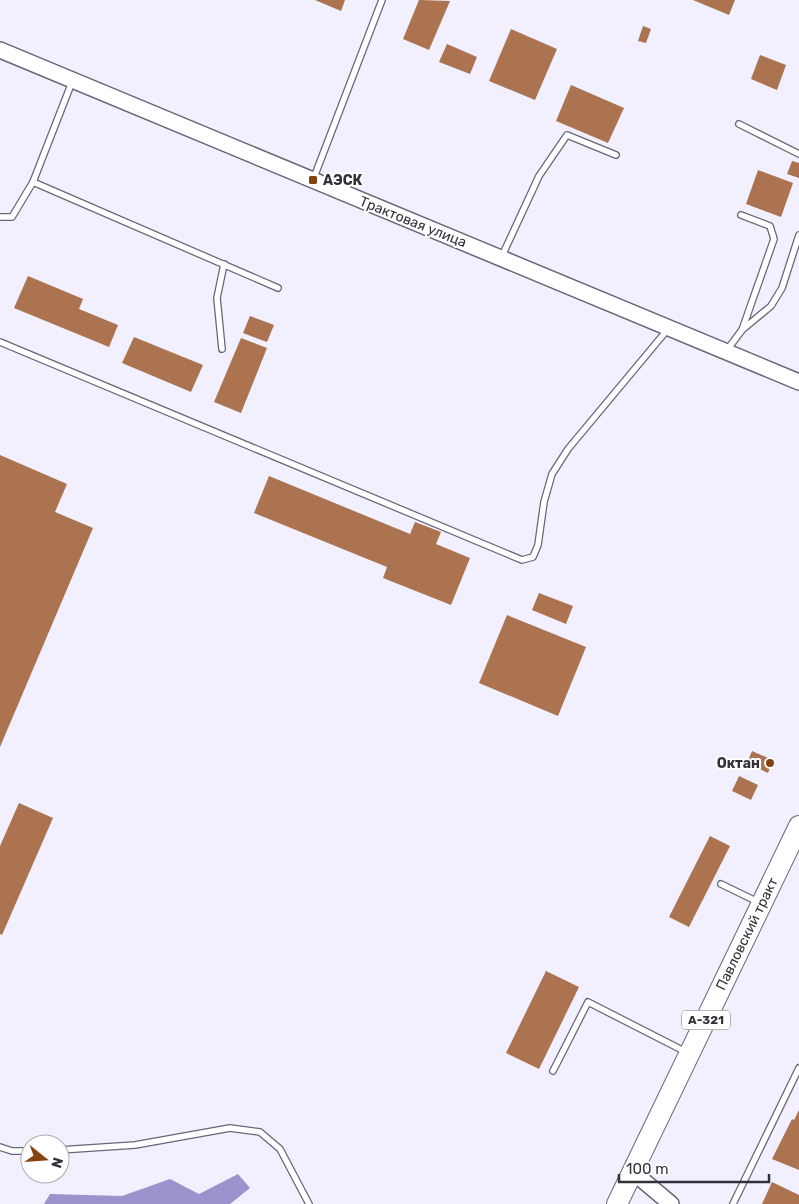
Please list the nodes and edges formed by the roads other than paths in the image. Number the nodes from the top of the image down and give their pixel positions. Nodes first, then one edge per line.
1 (382, 0) edge
2 (0, 50) edge
3 (73, 80) junction
4 (739, 124) dead end
5 (799, 154) edge
6 (616, 155) dead end
7 (313, 180) junction
8 (32, 182) junction
9 (741, 216) dead end
10 (0, 217) edge
11 (799, 235) edge
12 (501, 258) junction
13 (224, 264) junction
14 (278, 288) dead end
15 (669, 327) junction
16 (742, 330) junction
17 (0, 342) edge
18 (222, 349) dead end
19 (726, 352) junction
20 (799, 382) edge
21 (799, 826) edge
22 (721, 884) dead end
23 (762, 904) junction
24 (690, 1054) junction
25 (799, 1068) edge
26 (553, 1071) dead end
27 (0, 1147) edge
28 (70, 1149) edge
29 (20, 1151) edge
30 (633, 1172) junction
31 (669, 1203) edge
32 (310, 1204) edge
33 (617, 1204) edge
34 (733, 1204) edge

1 - 7 lane
2 - 3 main road, Трактовая улица
3 - 7 main road, Трактовая улица
3 - 8 lane
4 - 5 lane
6 - 12 lane
7 - 12 main road, Трактовая улица
8 - 10 lane
8 - 13 lane
9 - 16 lane
11 - 16 lane
12 - 15 main road, Трактовая улица
13 - 14 lane
13 - 18 lane
15 - 17 lane
15 - 19 main road, Трактовая улица
16 - 19 lane
19 - 20 main road, Трактовая улица
21 - 23 highway, Павловский тракт / А-321
22 - 23 lane
23 - 24 highway, Павловский тракт / А-321
24 - 26 lane
24 - 30 highway, Павловский тракт / А-321
25 - 34 lane
27 - 29 lane
28 - 32 lane
30 - 31 main road
30 - 33 highway, Павловский тракт / А-321

